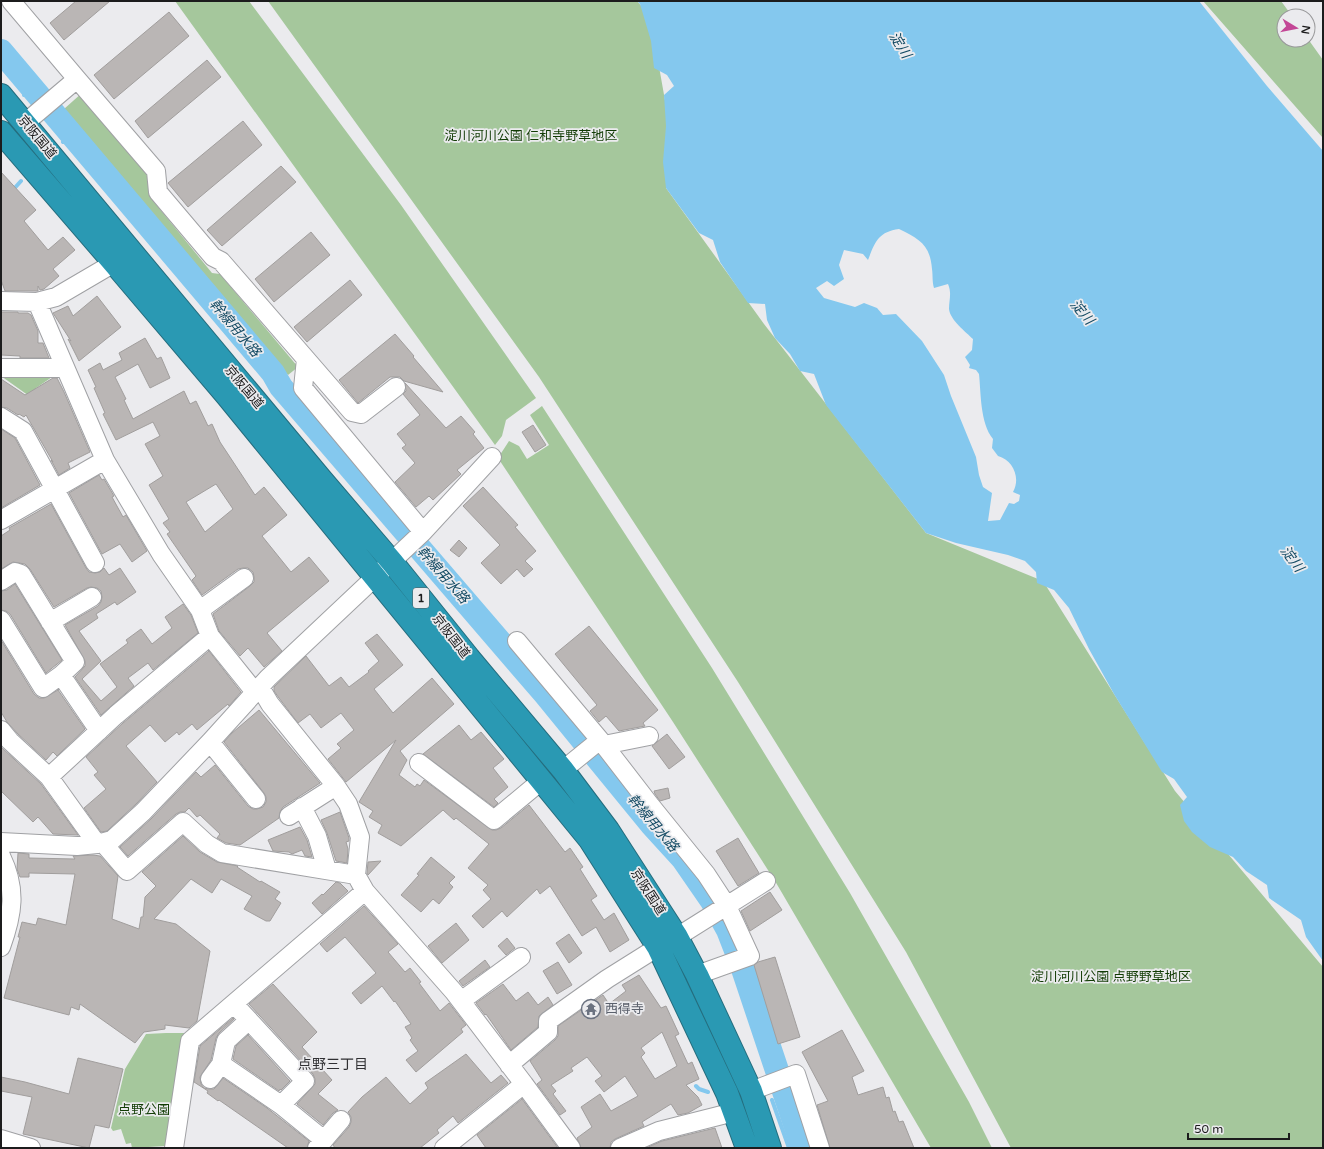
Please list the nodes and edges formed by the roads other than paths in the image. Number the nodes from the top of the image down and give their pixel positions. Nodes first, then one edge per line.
1 (11, 1) edge
2 (76, 79) junction
3 (1, 95) edge
4 (32, 117) junction
5 (1, 132) edge
6 (114, 263) junction
7 (1, 302) edge
8 (37, 302) junction
9 (306, 359) junction
10 (1, 368) edge
11 (65, 368) junction
12 (396, 387) dead end
13 (1, 417) edge
14 (492, 457) dead end
15 (105, 460) junction
16 (54, 490) junction
17 (1, 520) edge
18 (422, 534) junction
19 (399, 555) junction
20 (95, 563) dead end
21 (244, 578) dead end
22 (374, 578) junction
23 (1, 582) edge
24 (92, 597) dead end
25 (200, 610) junction
26 (1, 620) edge
27 (50, 622) junction
28 (210, 636) junction
29 (516, 641) dead end
30 (61, 675) junction
31 (257, 689) junction
32 (1, 730) edge
33 (99, 731) junction
34 (649, 736) dead end
35 (210, 742) junction
36 (602, 743) junction
37 (419, 763) dead end
38 (569, 764) junction
39 (49, 777) junction
40 (541, 781) junction
41 (336, 786) junction
42 (256, 798) dead end
43 (1, 842) edge
44 (100, 844) junction
45 (1, 856) edge
46 (327, 870) junction
47 (356, 875) junction
48 (766, 881) dead end
49 (6, 889) edge
50 (365, 891) junction
51 (727, 906) junction
52 (677, 937) junction
53 (1, 947) edge
54 (658, 947) junction
55 (521, 957) dead end
56 (697, 975) junction
57 (460, 1001) junction
58 (234, 1004) junction
59 (249, 1020) junction
60 (221, 1064) junction
61 (509, 1065) junction
62 (210, 1078) dead end
63 (524, 1084) junction
64 (759, 1088) junction
65 (281, 1106) junction
66 (734, 1112) junction
67 (342, 1120) dead end
68 (1, 1139) edge
69 (321, 1144) edge
70 (32, 1148) edge
71 (174, 1148) edge
72 (444, 1148) edge
73 (571, 1148) edge
74 (620, 1148) edge
75 (747, 1148) edge
76 (770, 1148) edge
77 (820, 1148) edge

1 - 2 street
2 - 4 street
2 - 9 street
3 - 4 highway, 京阪国道 / 1
4 - 19 highway, 京阪国道 / 1
5 - 6 highway, 京阪国道 / 1
6 - 8 street
6 - 22 highway, 京阪国道 / 1
7 - 8 street
8 - 11 street
9 - 12 street
9 - 18 street
10 - 11 street
11 - 15 street
13 - 16 street
14 - 18 street
15 - 16 street
15 - 25 street
16 - 17 street
16 - 20 street
18 - 19 street
19 - 22 street
19 - 38 highway, 京阪国道 / 1
21 - 25 street
22 - 31 street
22 - 40 highway, 京阪国道 / 1
23 - 27 street
24 - 27 street
25 - 28 street
26 - 30 street
27 - 30 street
28 - 31 street
28 - 33 street
29 - 36 street
30 - 33 street
31 - 35 street
31 - 41 street
32 - 39 street
33 - 39 street
34 - 36 street
35 - 42 street
35 - 44 street
36 - 38 street
36 - 51 street
37 - 40 street
38 - 52 highway, 京阪国道 / 1
39 - 44 street
40 - 54 highway, 京阪国道 / 1
41 - 46 street
41 - 47 street
43 - 44 street
44 - 46 street
45 - 49 street
46 - 47 street
47 - 50 street
48 - 51 street
49 - 53 street
50 - 57 street
50 - 58 street
51 - 52 street
51 - 56 street
52 - 56 highway, 京阪国道 / 1
54 - 61 street
54 - 66 highway, 京阪国道 / 1
55 - 57 street
56 - 64 highway, 京阪国道 / 1
57 - 61 street
58 - 59 street
58 - 71 street
59 - 60 street
59 - 65 street
60 - 62 street
60 - 65 street
61 - 63 street
63 - 72 street
63 - 73 street
64 - 76 highway, 京阪国道 / 1
64 - 77 street
65 - 69 street
66 - 74 street
66 - 75 highway, 京阪国道 / 1
67 - 69 street
68 - 70 street

